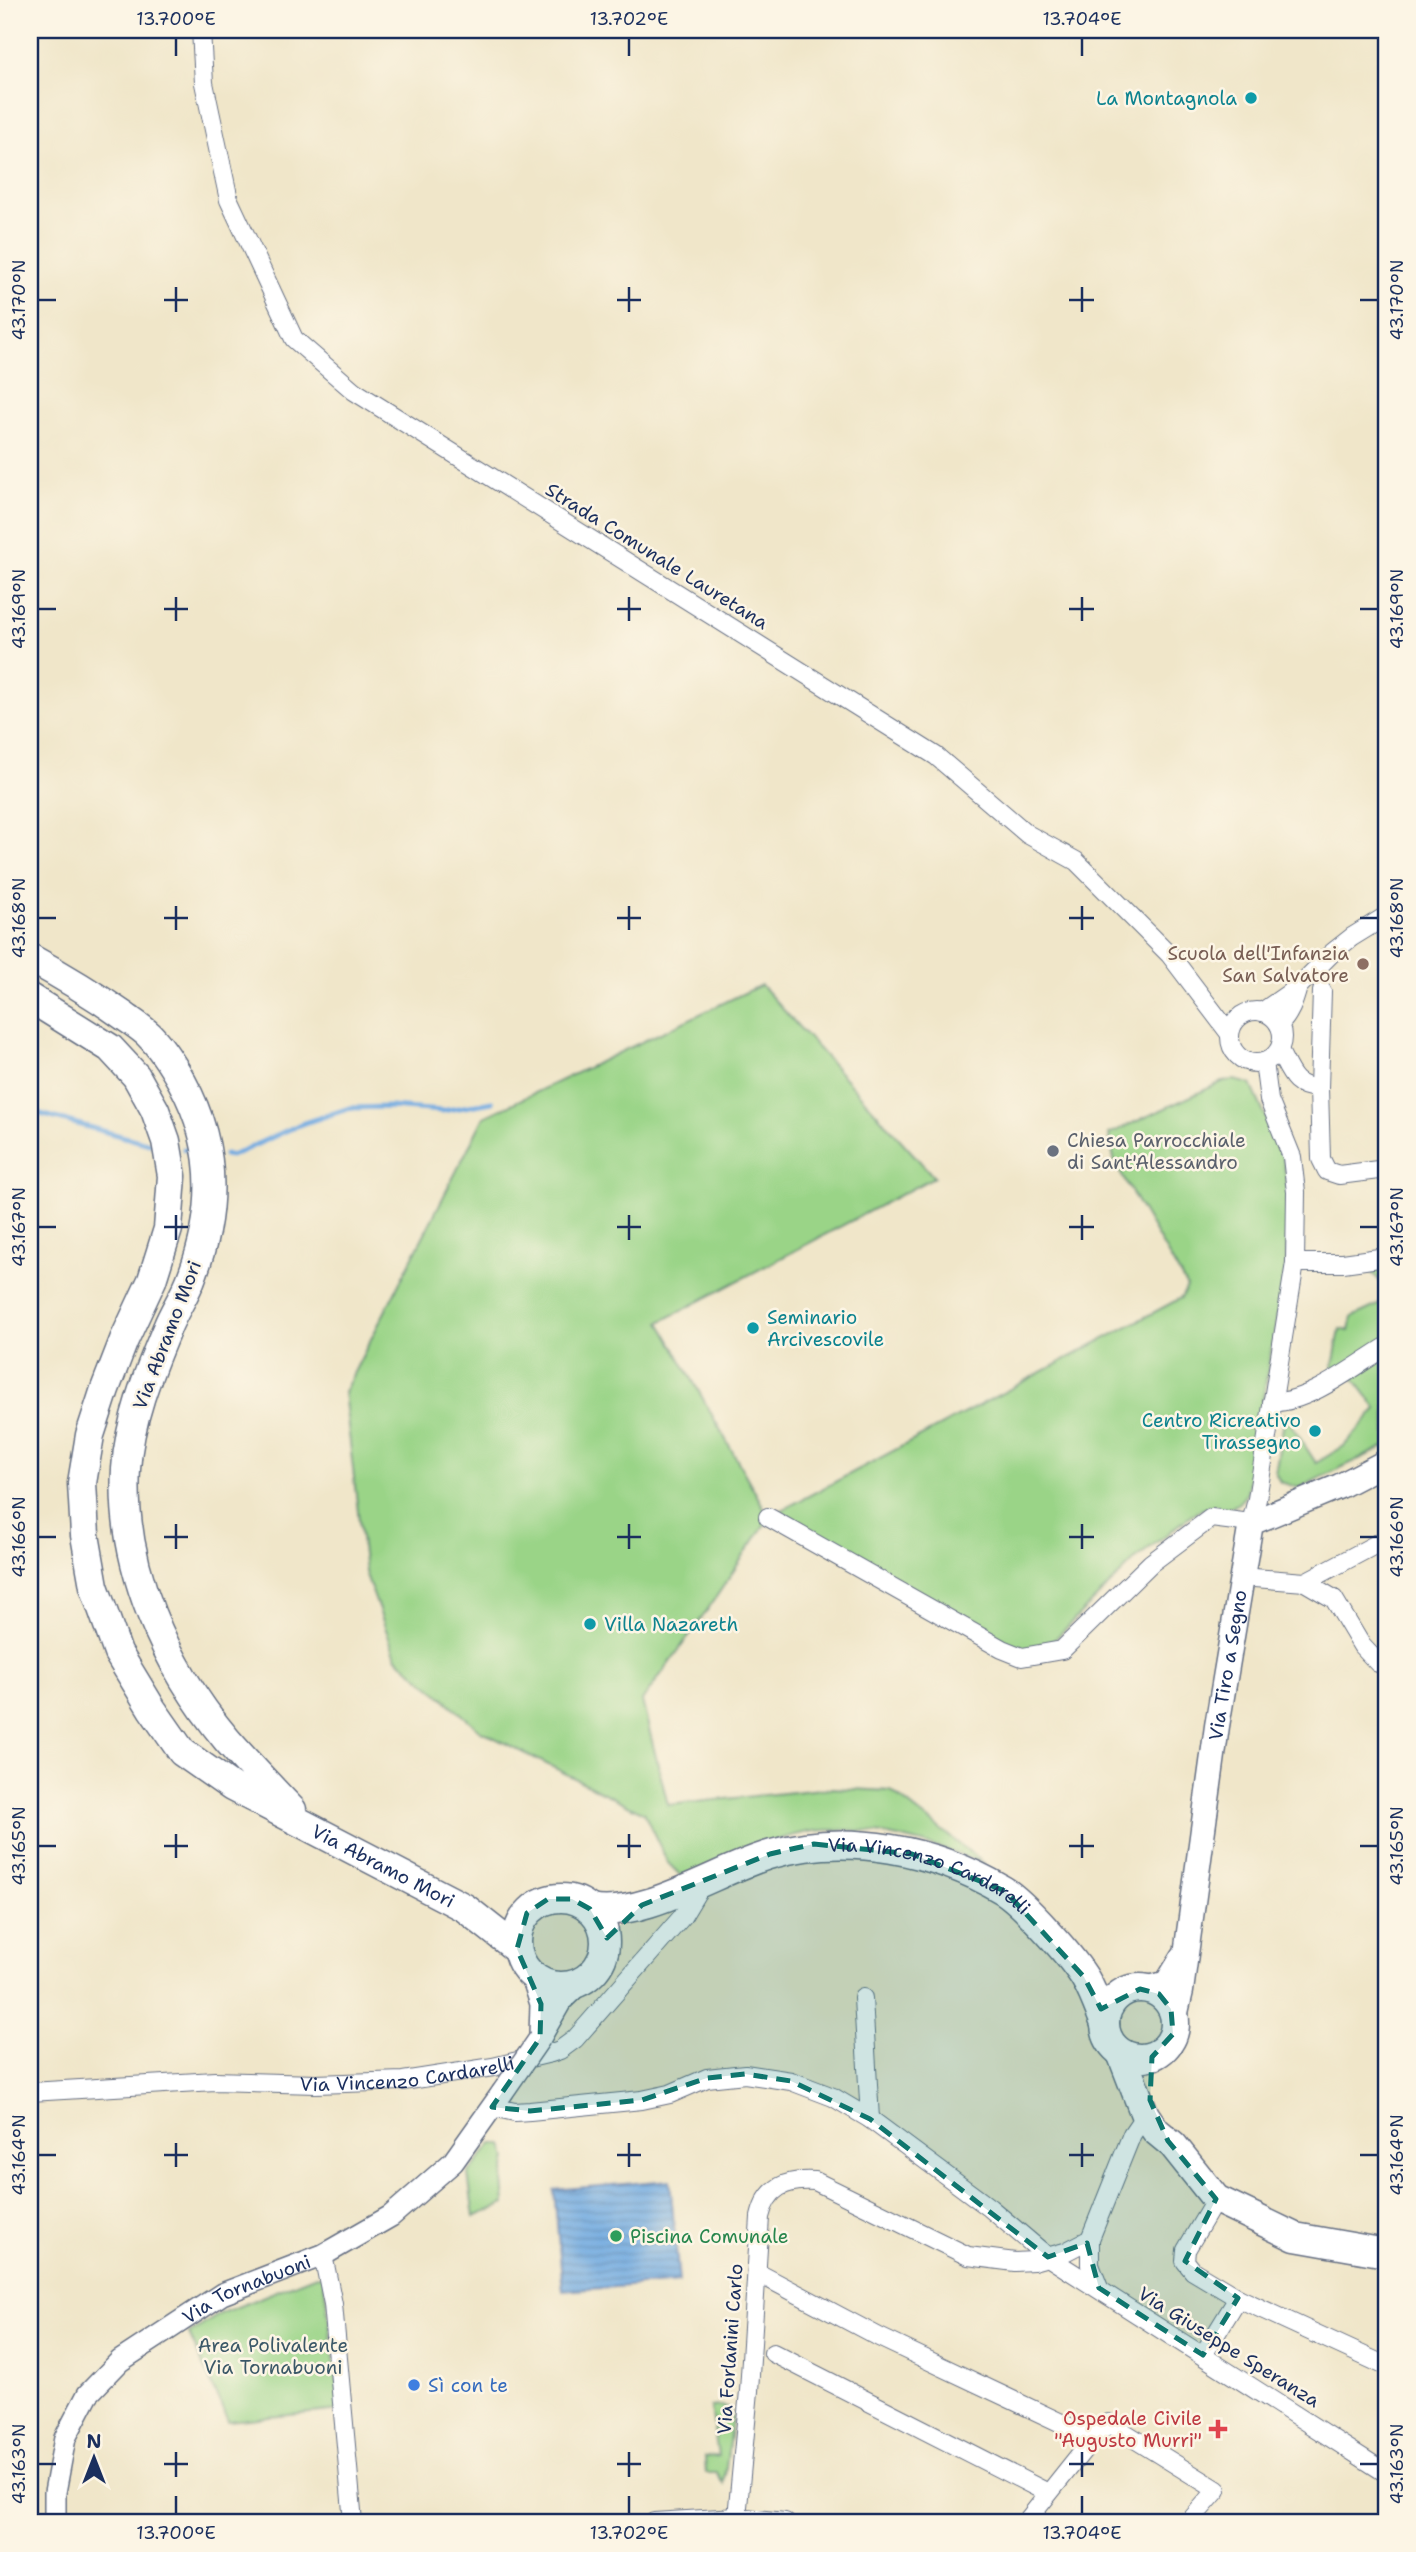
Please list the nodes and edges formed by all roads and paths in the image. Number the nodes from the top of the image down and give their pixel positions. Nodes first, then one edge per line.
1 (201, 30) edge
2 (1386, 916) edge
3 (30, 958) edge
4 (1298, 987) junction
5 (1322, 991) dead end
6 (30, 998) edge
7 (1262, 1012) junction
8 (1279, 1025) junction
9 (1230, 1034) junction
10 (1279, 1051) junction
11 (1255, 1062) junction
12 (1320, 1088) junction
13 (1386, 1169) edge
14 (1386, 1257) edge
15 (1295, 1263) junction
16 (1386, 1347) edge
17 (1272, 1402) junction
18 (1386, 1462) edge
19 (768, 1517) dead end
20 (1251, 1523) junction
21 (1386, 1539) edge
22 (1241, 1577) junction
23 (1305, 1582) junction
24 (1386, 1663) edge
25 (303, 1823) junction
26 (704, 1880) junction
27 (642, 1905) junction
28 (465, 1908) junction
29 (590, 1909) junction
30 (527, 1913) junction
31 (605, 1945) junction
32 (517, 1949) junction
33 (1185, 1954) junction
34 (532, 1976) junction
35 (1084, 1977) junction
36 (581, 1982) junction
37 (1137, 1990) junction
38 (863, 1998) dead end
39 (1174, 2021) junction
40 (1105, 2024) junction
41 (540, 2038) junction
42 (1121, 2053) junction
43 (1153, 2056) junction
44 (30, 2092) edge
45 (497, 2100) junction
46 (1145, 2115) junction
47 (870, 2119) junction
48 (1168, 2141) junction
49 (1216, 2199) junction
50 (1090, 2239) junction
51 (1386, 2253) edge
52 (323, 2255) junction
53 (1048, 2257) junction
54 (758, 2273) junction
55 (1098, 2288) junction
56 (1237, 2298) junction
57 (773, 2353) dead end
58 (1203, 2355) junction
59 (1386, 2366) edge
60 (1093, 2438) junction
61 (1386, 2473) edge
62 (1048, 2493) junction
63 (737, 2517) junction
64 (55, 2522) edge
65 (353, 2522) edge
66 (654, 2522) edge
67 (781, 2522) edge
68 (1026, 2522) edge
69 (1189, 2522) edge

1 - 9 street, Strada Comunale Lauretana
2 - 4 street
3 - 25 main road, Via Abramo Mori
4 - 7 street
4 - 8 street
5 - 12 street
6 - 25 main road, Via Abramo Mori
7 - 8 street
7 - 9 street
8 - 10 street
9 - 11 street
10 - 11 street
10 - 12 street
11 - 15 street
12 - 13 street
14 - 15 street
15 - 17 street
16 - 17 street
17 - 20 street
18 - 20 main road
19 - 20 street
20 - 22 main road, Via Tiro a Segno
21 - 23 street
22 - 23 street
22 - 33 main road, Via Tiro a Segno
23 - 24 street
25 - 28 main road, Via Abramo Mori
26 - 27 main road, Via Vincenzo Cardarelli
26 - 35 main road, Via Vincenzo Cardarelli
26 - 44 street, Via Vincenzo Cardarelli
27 - 29 main road, Via Vincenzo Cardarelli
27 - 31 main road, Via Vincenzo Cardarelli
28 - 30 main road, Via Abramo Mori
28 - 32 main road, Via Abramo Mori
29 - 30 main road
29 - 31 main road
30 - 32 main road
31 - 36 main road
32 - 34 main road
33 - 37 main road, Via Tiro a Segno
33 - 39 main road, Via Tiro a Segno
34 - 36 main road
34 - 41 street
35 - 37 main road
35 - 40 main road, Via Vincenzo Cardarelli
36 - 41 street, Via Tornabuoni
37 - 39 main road
37 - 40 main road
38 - 47 street
39 - 43 main road
40 - 42 main road
41 - 45 street, Via Tornabuoni, bridge
42 - 43 main road
42 - 46 main road
43 - 48 main road
45 - 47 street, Via Giuseppe Speranza
45 - 52 street, Via Tornabuoni
46 - 48 main road
46 - 50 street
47 - 53 street, Via Giuseppe Speranza
48 - 49 main road
49 - 51 main road
49 - 56 street
50 - 53 street
50 - 55 street
52 - 64 street, Via Tornabuoni
52 - 65 street
53 - 54 street, Via Forlanini Carlo
53 - 55 street, Via Giuseppe Speranza
54 - 60 street
54 - 63 street, Via Forlanini Carlo
55 - 58 street, Via Giuseppe Speranza
56 - 58 street
56 - 59 street
57 - 62 street
58 - 61 street, Via Giuseppe Speranza
60 - 62 street
60 - 69 street
62 - 68 street
63 - 66 street
63 - 67 street

